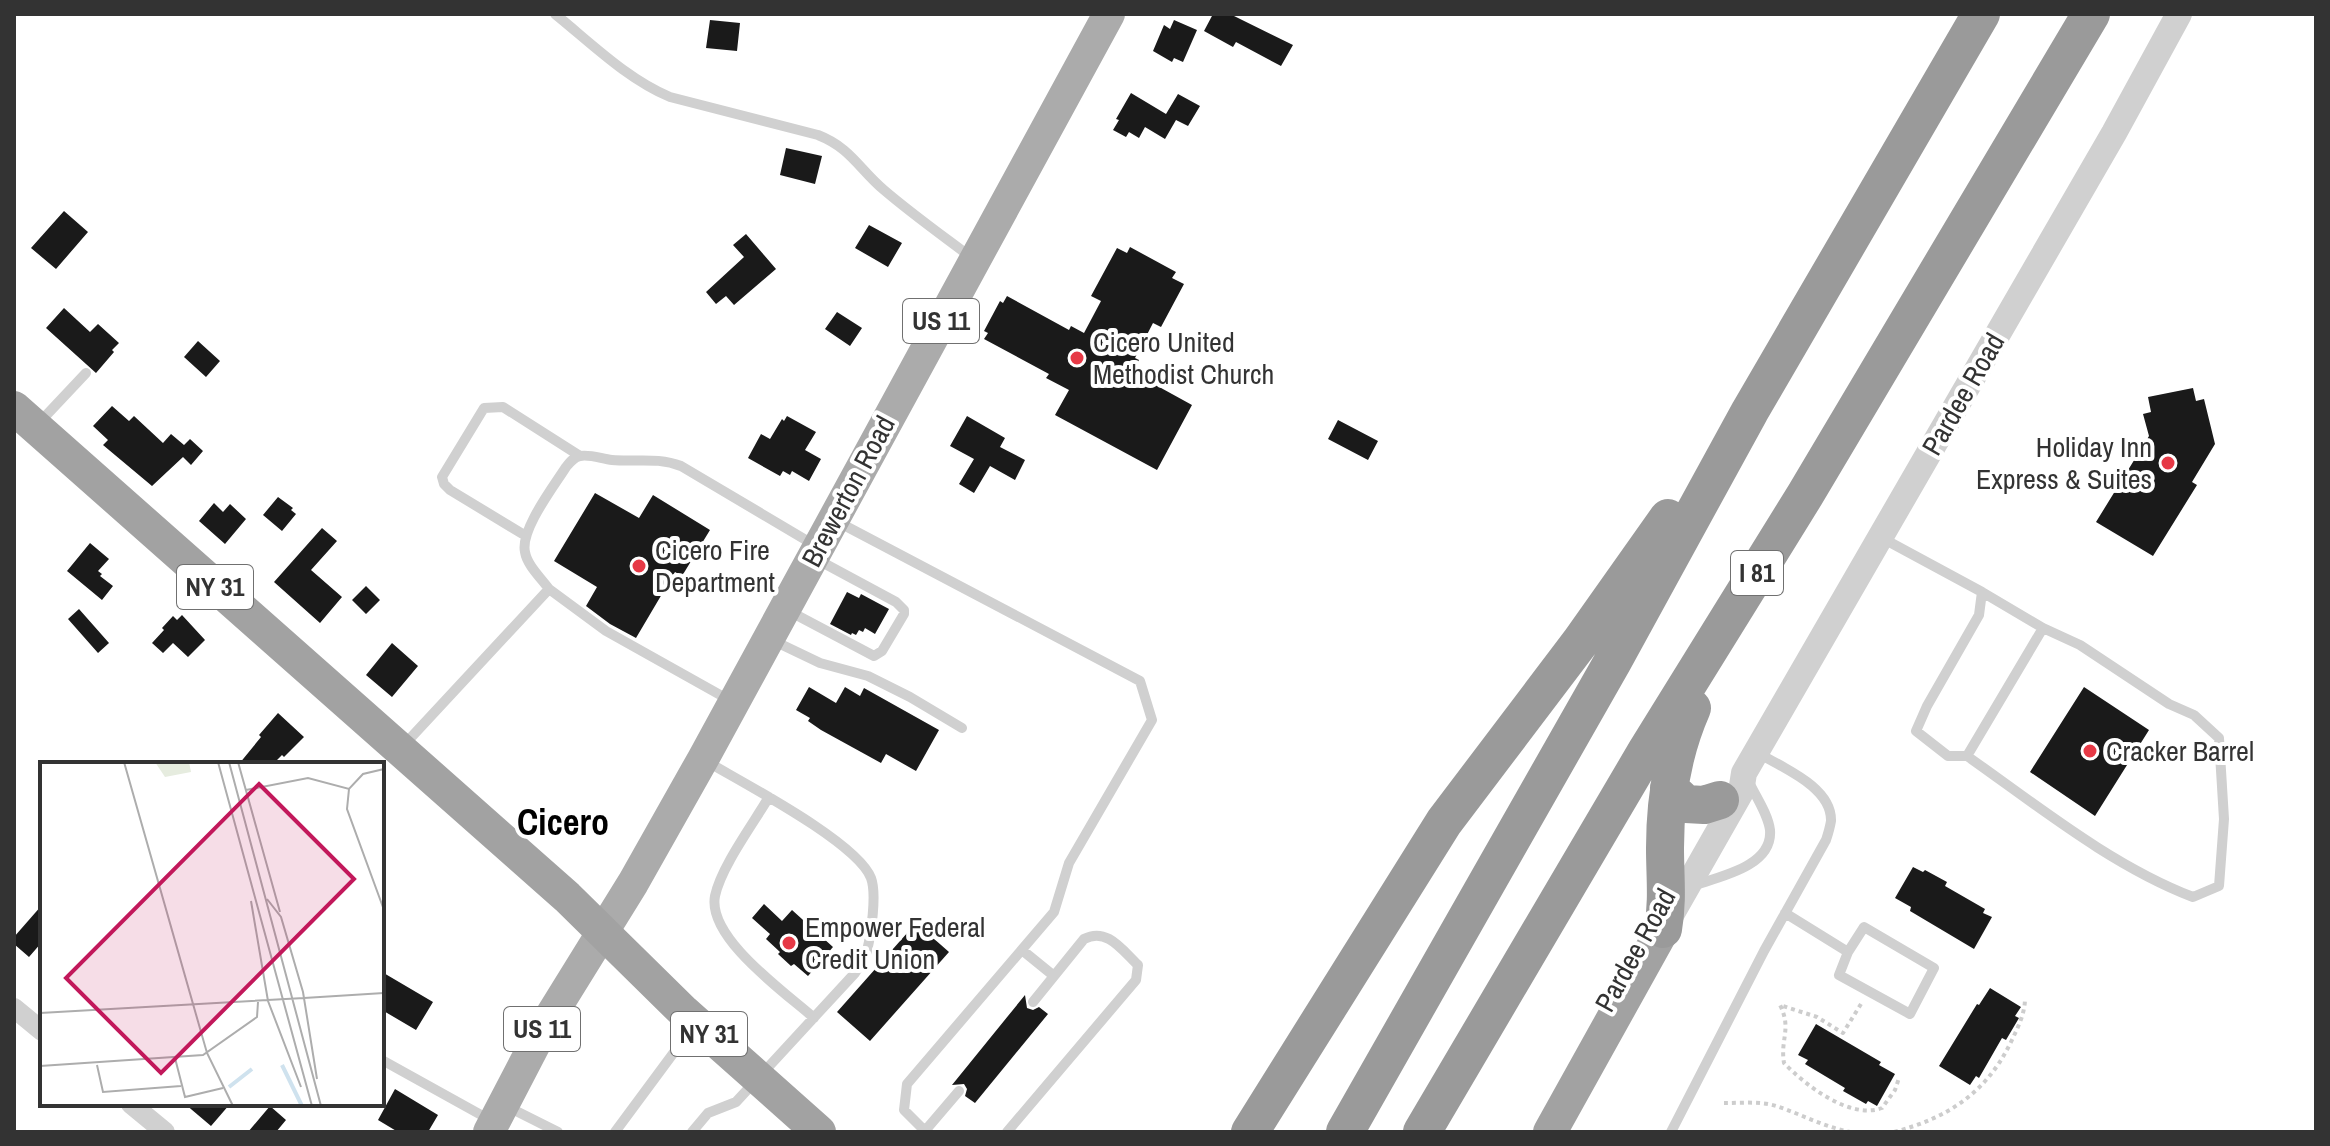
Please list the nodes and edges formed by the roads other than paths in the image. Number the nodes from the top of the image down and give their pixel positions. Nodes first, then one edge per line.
1 (555, 14) edge
2 (1109, 14) edge
3 (1981, 14) edge
4 (2091, 14) edge
5 (2179, 14) edge
6 (974, 259) junction
7 (86, 373) dead end
8 (1750, 411) junction
9 (25, 418) edge
10 (580, 456) junction
11 (833, 519) junction
12 (526, 536) junction
13 (1880, 537) junction
14 (815, 552) junction
15 (549, 589) junction
16 (1982, 592) junction
17 (1738, 604) junction
18 (785, 609) junction
19 (2043, 628) junction
20 (768, 639) junction
21 (734, 703) junction
22 (962, 728) dead end
23 (399, 749) junction
24 (1967, 756) junction
25 (703, 759) junction
26 (1740, 775) junction
27 (1669, 788) junction
28 (769, 797) junction
29 (1677, 890) junction
30 (1785, 913) junction
31 (1663, 929) joint
32 (603, 932) junction
33 (1022, 950) junction
34 (1848, 952) junction
35 (1054, 976) junction
36 (1033, 1002) dead end
37 (14, 1008) edge
38 (814, 1018) junction
39 (696, 1023) junction
40 (40, 1029) edge
41 (384, 1061) edge
42 (759, 1079) junction
43 (959, 1091) dead end
44 (133, 1106) edge
45 (495, 1119) edge
46 (165, 1132) edge
47 (558, 1132) edge
48 (615, 1132) edge
49 (692, 1132) edge
50 (819, 1132) edge
51 (925, 1132) edge
52 (1007, 1132) edge
53 (1250, 1132) edge
54 (1345, 1132) edge
55 (1422, 1132) edge
56 (1532, 1132) edge
57 (1550, 1132) edge
58 (1671, 1132) edge

1 - 6 lane
2 - 6 main road, Brewerton Road / US 11
3 - 8 highway
4 - 17 highway, I 81
5 - 13 street, Pardee Road
6 - 11 main road, Brewerton Road / US 11
7 - 9 lane
8 - 53 highway
8 - 54 highway
9 - 23 highway, NY 31
10 - 12 lane
10 - 12 lane
10 - 14 lane
11 - 14 main road, Brewerton Road / US 11
11 - 33 lane
12 - 15 lane
13 - 16 lane
13 - 26 street, Pardee Road
14 - 18 main road, Brewerton Road / US 11
14 - 18 lane
15 - 21 lane
15 - 23 lane
16 - 19 lane
16 - 24 lane
17 - 27 highway
17 - 55 highway, I 81
18 - 20 main road, Brewerton Road / US 11
19 - 24 lane
19 - 24 lane
20 - 21 main road, Brewerton Road / US 11
20 - 22 lane
21 - 25 main road, Brewerton Road / US 11
23 - 32 highway, NY 31
25 - 28 lane
25 - 32 main road, Brewerton Road / US 11
26 - 27 highway
26 - 29 street, Pardee Road
26 - 29 street, Pardee Road
26 - 29 lane
26 - 30 lane
27 - 29 highway
28 - 38 lane
28 - 38 lane
29 - 31 highway
29 - 56 street, Pardee Road
30 - 34 lane
30 - 58 lane
31 - 57 highway, Pardee Road
32 - 39 highway, NY 31
32 - 45 main road, Brewerton Road / US 11
33 - 35 lane
33 - 51 lane
34 - 34 lane
35 - 36 lane
35 - 52 lane
37 - 40 street
38 - 42 lane
39 - 42 highway, NY 31
39 - 48 lane
41 - 45 lane
42 - 49 lane
42 - 50 highway, NY 31
43 - 51 lane
44 - 46 street
45 - 47 lane

